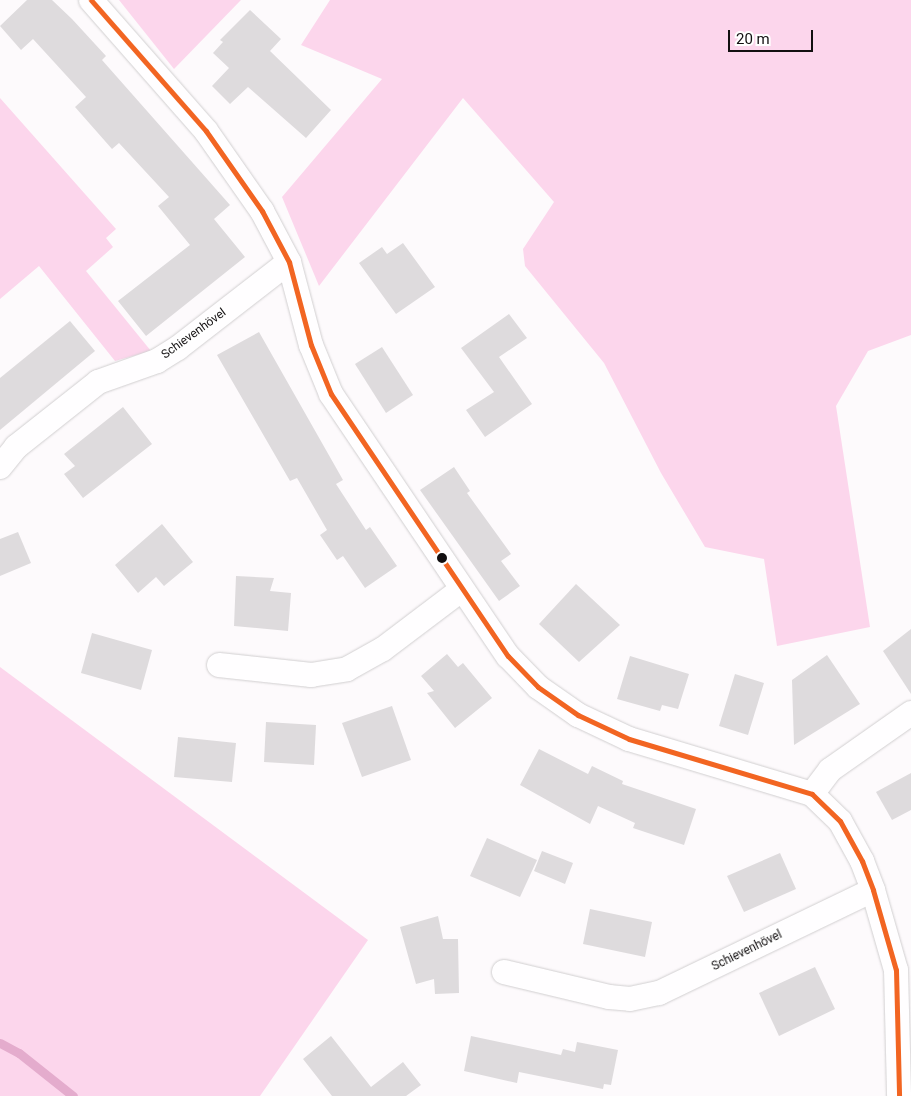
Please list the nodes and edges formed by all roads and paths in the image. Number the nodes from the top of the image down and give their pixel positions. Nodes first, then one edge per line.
1 (91, 0) edge
2 (289, 262) junction
3 (0, 467) edge
4 (461, 590) junction
5 (219, 665) dead end
6 (911, 713) edge
7 (812, 794) junction
8 (873, 890) junction
9 (504, 972) dead end
10 (899, 1096) edge

1 - 2 street
2 - 3 street, Schievenhövel
2 - 4 street
4 - 5 street
4 - 7 street
6 - 7 street
7 - 8 street
8 - 9 street, Schievenhövel
8 - 10 street

